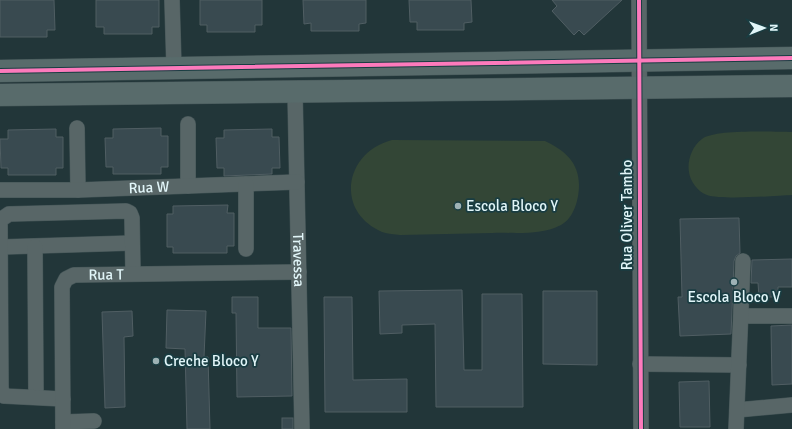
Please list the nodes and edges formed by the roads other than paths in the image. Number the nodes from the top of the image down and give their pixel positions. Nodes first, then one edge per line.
1 (172, 0) edge
2 (639, 0) edge
3 (792, 58) edge
4 (639, 60) junction
5 (174, 68) junction
6 (0, 71) edge
7 (792, 86) edge
8 (639, 88) junction
9 (295, 92) junction
10 (0, 95) edge
11 (188, 124) dead end
12 (77, 128) dead end
13 (297, 182) junction
14 (246, 184) junction
15 (188, 186) junction
16 (0, 190) edge
17 (78, 190) junction
18 (132, 244) junction
19 (1, 247) edge
20 (35, 247) junction
21 (246, 249) dead end
22 (743, 261) dead end
23 (299, 272) junction
24 (133, 273) junction
25 (741, 316) junction
26 (792, 316) edge
27 (640, 364) junction
28 (739, 365) junction
29 (36, 397) junction
30 (63, 399) junction
31 (792, 405) edge
32 (737, 410) junction
33 (94, 421) dead end
34 (63, 425) edge
35 (302, 429) edge
36 (641, 429) edge
37 (736, 429) edge

1 - 5 street
2 - 4 street, Rua Oliver Tambo
3 - 4 street
4 - 5 street
4 - 8 street, Rua Oliver Tambo
5 - 6 street
7 - 8 street
8 - 9 street
8 - 27 street, Rua Oliver Tambo
9 - 10 street
9 - 13 street, Travessa
11 - 15 street
12 - 17 street
13 - 14 street, Rua W
13 - 23 street, Travessa
14 - 15 street, Rua W
14 - 21 street
15 - 17 street, Rua W
16 - 17 street, Rua W
18 - 19 street
18 - 20 street
18 - 24 street
19 - 20 street
19 - 29 street
20 - 29 street
22 - 25 street
23 - 24 street, Rua T
23 - 35 street, Travessa
24 - 30 street, Rua T
25 - 26 street
25 - 28 street
27 - 28 street
27 - 36 street, Rua Oliver Tambo
28 - 32 street
29 - 30 street
30 - 34 street, Rua T
31 - 32 street
32 - 37 street
33 - 34 street

